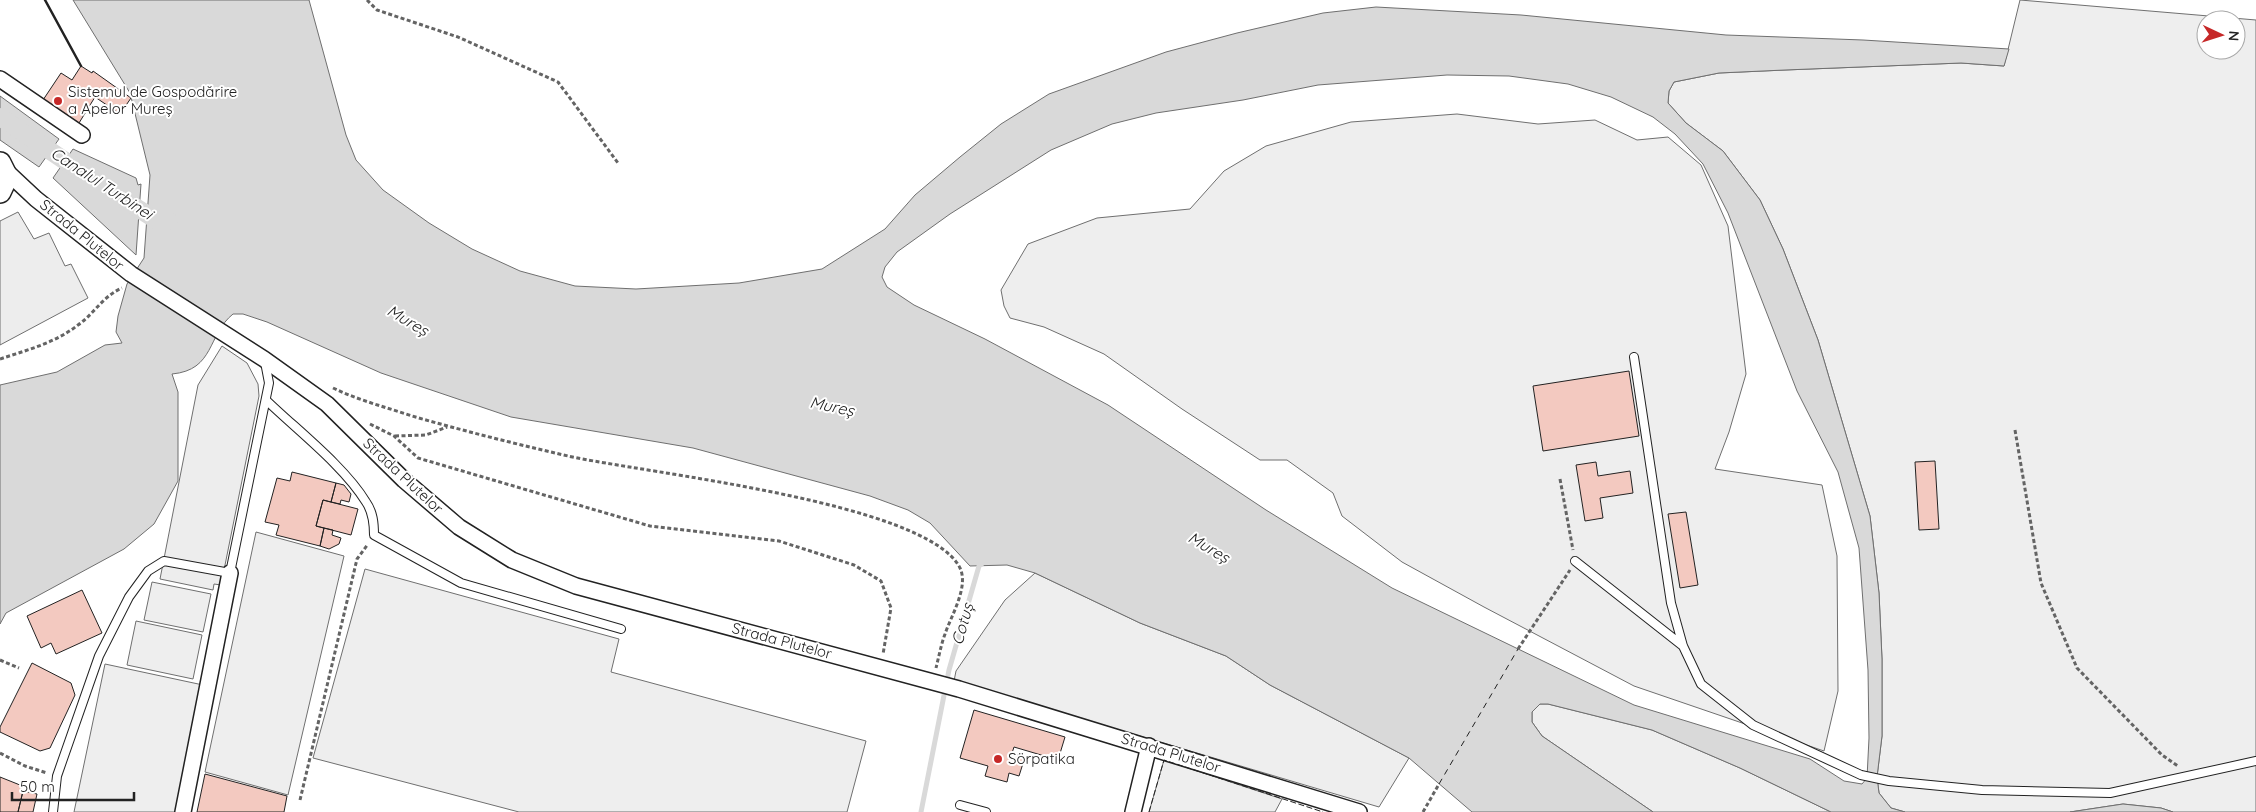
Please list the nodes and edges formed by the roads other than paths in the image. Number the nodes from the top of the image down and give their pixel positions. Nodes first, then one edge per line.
1 (0, 79) edge
2 (82, 135) dead end
3 (2, 178) edge
4 (1634, 357) dead end
5 (264, 359) junction
6 (266, 400) junction
7 (1575, 561) road end
8 (230, 573) junction
9 (622, 629) dead end
10 (1683, 646) junction
11 (1149, 746) junction
12 (2256, 761) edge
13 (960, 805) dead end
14 (53, 812) edge
15 (183, 812) edge
16 (986, 812) edge
17 (1133, 812) edge
18 (1359, 812) edge

1 - 2 street
3 - 5 street, Strada Plutelor
4 - 10 lane
5 - 6 lane
5 - 11 street, Strada Plutelor
6 - 8 lane
6 - 9 lane
7 - 10 lane
8 - 14 lane
8 - 15 street
10 - 12 lane
11 - 17 street
11 - 18 street, Strada Plutelor
13 - 16 lane

